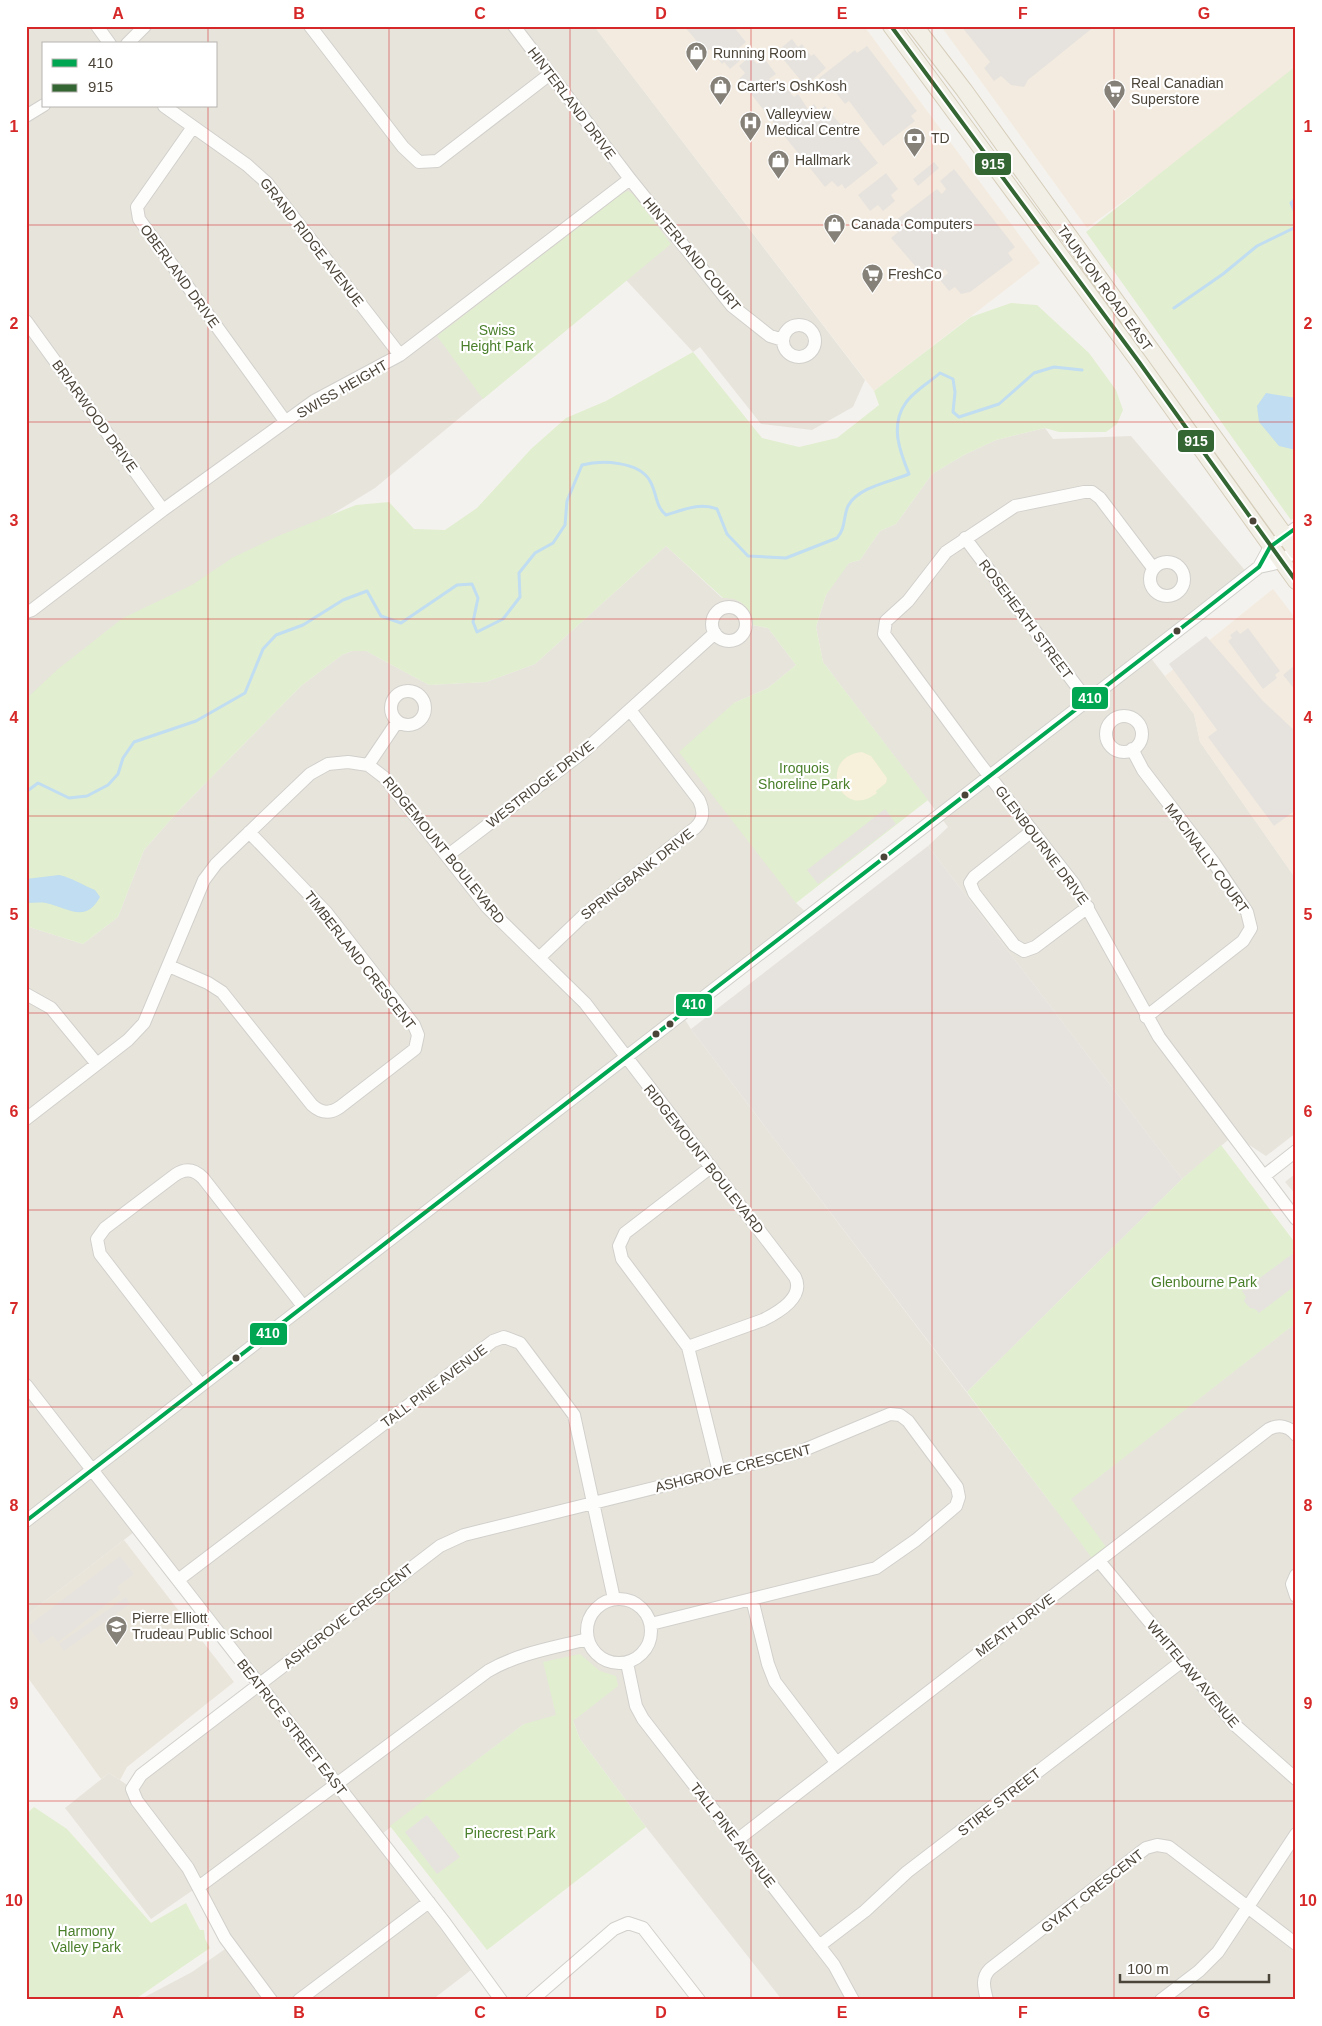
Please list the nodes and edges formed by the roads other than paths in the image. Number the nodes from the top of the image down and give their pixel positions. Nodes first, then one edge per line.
1 (97, 26) edge
2 (145, 26) edge
3 (310, 26) edge
4 (514, 26) edge
5 (891, 26) edge
6 (915, 26) edge
7 (109, 42) edge
8 (128, 42) edge
9 (550, 74) junction
10 (42, 106) edge
11 (167, 108) edge
12 (26, 116) edge
13 (193, 128) junction
14 (630, 179) junction
15 (26, 321) edge
16 (783, 340) dead end
17 (400, 355) junction
18 (286, 422) junction
19 (163, 510) junction
20 (1290, 532) edge
21 (965, 538) junction
22 (1270, 547) junction
23 (1296, 551) edge
24 (1282, 562) junction
25 (1259, 567) junction
26 (1153, 568) dead end
27 (1296, 581) edge
28 (26, 612) edge
29 (715, 633) dead end
30 (1087, 700) junction
31 (630, 710) junction
32 (397, 722) dead end
33 (1132, 750) dead end
34 (368, 765) junction
35 (989, 776) junction
36 (1032, 831) junction
37 (249, 832) junction
38 (448, 856) junction
39 (1088, 907) junction
40 (539, 958) junction
41 (169, 966) junction
42 (26, 994) edge
43 (1146, 1017) junction
44 (625, 1056) junction
45 (97, 1064) junction
46 (26, 1119) edge
47 (1296, 1151) edge
48 (711, 1167) junction
49 (1264, 1176) junction
50 (1296, 1219) edge
51 (303, 1306) junction
52 (688, 1347) junction
53 (26, 1385) edge
54 (201, 1385) junction
55 (1296, 1435) edge
56 (93, 1469) junction
57 (719, 1472) junction
58 (594, 1503) junction
59 (26, 1520) edge
60 (1099, 1561) junction
61 (1296, 1575) edge
62 (178, 1580) junction
63 (1296, 1596) edge
64 (614, 1599) junction
65 (752, 1599) junction
66 (651, 1624) junction
67 (588, 1639) junction
68 (1181, 1662) junction
69 (626, 1663) junction
70 (260, 1684) junction
71 (836, 1762) junction
72 (1296, 1779) edge
73 (337, 1784) junction
74 (1296, 1834) edge
75 (736, 1840) junction
76 (200, 1886) junction
77 (428, 1902) junction
78 (1248, 1908) junction
79 (1296, 1944) edge
80 (819, 1946) junction
81 (271, 2000) edge
82 (299, 2000) edge
83 (501, 2000) edge
84 (532, 2000) edge
85 (698, 2000) edge
86 (853, 2000) edge
87 (987, 2000) edge
88 (1161, 2000) edge

1 - 7 street
2 - 8 street
3 - 9 street
4 - 9 street, HINTERLAND DRIVE
5 - 22 main road, TAUNTON ROAD EAST
6 - 20 main road, TAUNTON ROAD EAST
9 - 14 street, HINTERLAND DRIVE
10 - 12 street
11 - 13 street, GRAND RIDGE AVENUE
13 - 17 street, GRAND RIDGE AVENUE
13 - 18 street, OBERLAND DRIVE
14 - 16 street, HINTERLAND COURT
14 - 17 street, SWISS HEIGHT
15 - 19 street, BRIARWOOD DRIVE
17 - 18 street, SWISS HEIGHT
18 - 19 street, SWISS HEIGHT
19 - 28 street, SWISS HEIGHT
20 - 22 street
20 - 23 main road, TAUNTON ROAD EAST
21 - 26 street
21 - 30 street, ROSEHEATH STREET
21 - 35 street, GLENBOURNE DRIVE
22 - 24 main road, TAUNTON ROAD EAST
22 - 25 street
23 - 24 street
24 - 25 street
24 - 27 main road, TAUNTON ROAD EAST
25 - 30 street
29 - 31 street, WESTRIDGE DRIVE
30 - 35 street
31 - 38 street, WESTRIDGE DRIVE
31 - 40 street, SPRINGBANK DRIVE
32 - 34 street
33 - 43 street, MACINALLY COURT
34 - 37 street
34 - 38 street, RIDGEMOUNT BOULEVARD
35 - 36 street, GLENBOURNE DRIVE
35 - 44 street
36 - 39 street, GLENBOURNE DRIVE
36 - 39 street
37 - 41 street
37 - 41 street, TIMBERLAND CRESCENT
38 - 40 street, RIDGEMOUNT BOULEVARD
39 - 43 street, GLENBOURNE DRIVE
40 - 44 street, RIDGEMOUNT BOULEVARD
41 - 45 street
42 - 45 street
43 - 49 street, GLENBOURNE DRIVE
44 - 48 street, RIDGEMOUNT BOULEVARD
44 - 51 street
45 - 46 street
47 - 49 street
48 - 52 street
48 - 52 street, RIDGEMOUNT BOULEVARD
49 - 50 street, GLENBOURNE DRIVE
51 - 54 street
51 - 54 street
52 - 57 street
53 - 56 street, BEATRICE STREET EAST
54 - 56 street
55 - 60 street, MEATH DRIVE
56 - 59 street
56 - 62 street, BEATRICE STREET EAST
57 - 58 street, ASHGROVE CRESCENT
57 - 65 street, ASHGROVE CRESCENT
58 - 62 street, TALL PINE AVENUE
58 - 64 street, TALL PINE AVENUE
58 - 70 street, ASHGROVE CRESCENT
60 - 68 street, WHITELAW AVENUE
60 - 71 street, MEATH DRIVE
61 - 63 street
62 - 70 street, BEATRICE STREET EAST
64 - 66 street
64 - 67 street
65 - 66 street, ASHGROVE CRESCENT
65 - 71 street
66 - 69 street
67 - 69 street
67 - 73 street
68 - 72 street, WHITELAW AVENUE
68 - 80 street, STIRE STREET
69 - 75 street, TALL PINE AVENUE
70 - 73 street, BEATRICE STREET EAST
70 - 76 street, ASHGROVE CRESCENT
71 - 75 street, MEATH DRIVE
73 - 76 street
73 - 77 street, BEATRICE STREET EAST
74 - 78 street
75 - 80 street, TALL PINE AVENUE
76 - 81 street
77 - 82 street
77 - 83 street, BEATRICE STREET EAST
78 - 79 street, GYATT CRESCENT
78 - 87 street, GYATT CRESCENT
78 - 88 street
80 - 86 street, TALL PINE AVENUE
84 - 85 street

